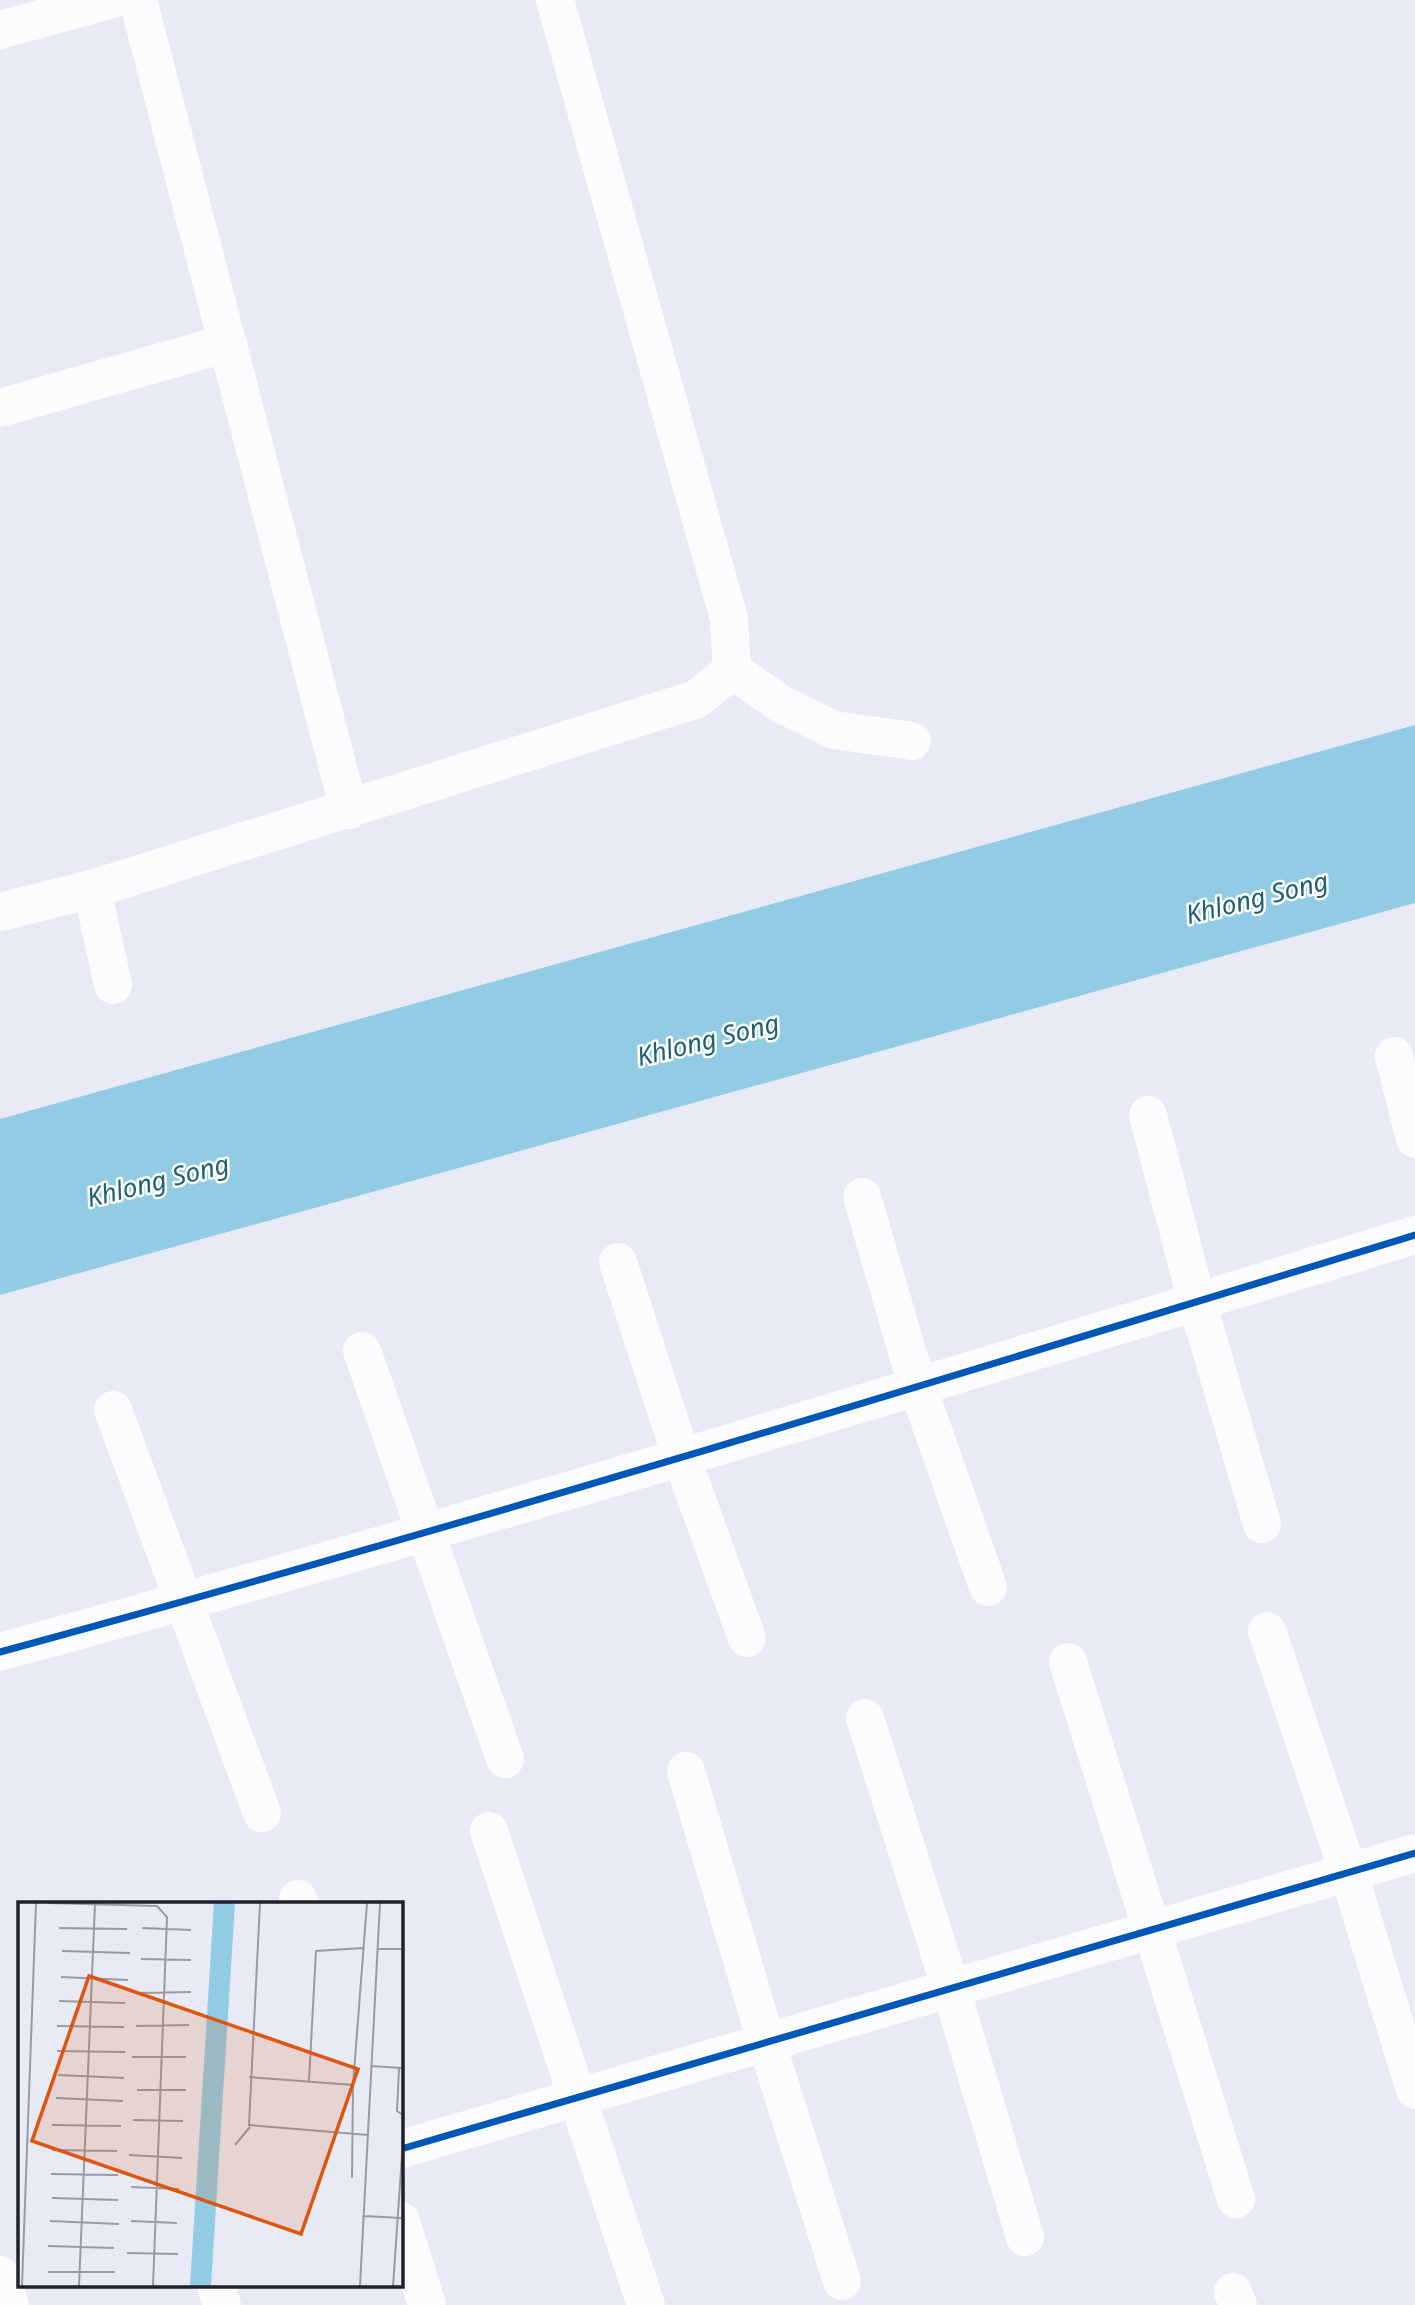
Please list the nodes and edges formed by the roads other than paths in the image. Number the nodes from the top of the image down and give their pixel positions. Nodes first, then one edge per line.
1 (110, 0) edge
2 (138, 0) edge
3 (555, 0) edge
4 (0, 30) edge
5 (228, 344) junction
6 (0, 408) edge
7 (732, 670) junction
8 (912, 741) dead end
9 (349, 810) junction
10 (93, 889) junction
11 (0, 912) edge
12 (113, 985) dead end
13 (1394, 1056) dead end
14 (1148, 1115) dead end
15 (1415, 1139) edge
16 (862, 1197) dead end
17 (1415, 1235) edge
18 (618, 1262) dead end
19 (1197, 1302) junction
20 (362, 1351) dead end
21 (917, 1385) junction
22 (113, 1410) dead end
23 (681, 1457) junction
24 (1262, 1524) dead end
25 (427, 1531) junction
26 (988, 1587) dead end
27 (187, 1601) junction
28 (1267, 1630) dead end
29 (747, 1638) dead end
30 (0, 1652) edge
31 (1068, 1662) dead end
32 (865, 1718) dead end
33 (505, 1759) dead end
34 (686, 1771) dead end
35 (262, 1813) dead end
36 (489, 1831) dead end
37 (1415, 1853) edge
38 (1348, 1871) junction
39 (1150, 1929) junction
40 (951, 1989) junction
41 (766, 2041) junction
42 (1415, 2090) edge
43 (578, 2098) junction
44 (402, 2150) edge
45 (1236, 2199) dead end
46 (402, 2224) edge
47 (1025, 2237) dead end
48 (18, 2264) edge
49 (0, 2272) edge
50 (842, 2281) dead end
51 (217, 2288) edge
52 (10, 2305) edge
53 (222, 2305) edge
54 (427, 2305) edge
55 (646, 2305) edge

1 - 4 street
2 - 5 street
3 - 7 street
5 - 6 street
5 - 9 street
7 - 8 street
7 - 9 street
9 - 10 street
10 - 11 street
10 - 12 street
13 - 15 street
14 - 19 street
16 - 21 street
17 - 19 street
18 - 23 street
19 - 21 street
19 - 24 street
20 - 25 street
21 - 23 street
21 - 26 street
22 - 27 street
23 - 25 street
23 - 29 street
25 - 27 street
25 - 33 street
27 - 30 street
27 - 35 street
28 - 38 street
31 - 39 street
32 - 40 street
34 - 41 street
36 - 43 street
37 - 38 street
38 - 39 street
38 - 42 street
39 - 40 street
39 - 45 street
40 - 41 street
40 - 47 street
41 - 43 street
41 - 50 street
43 - 44 street
43 - 55 street
46 - 54 street
48 - 49 street
49 - 52 street
51 - 53 street

